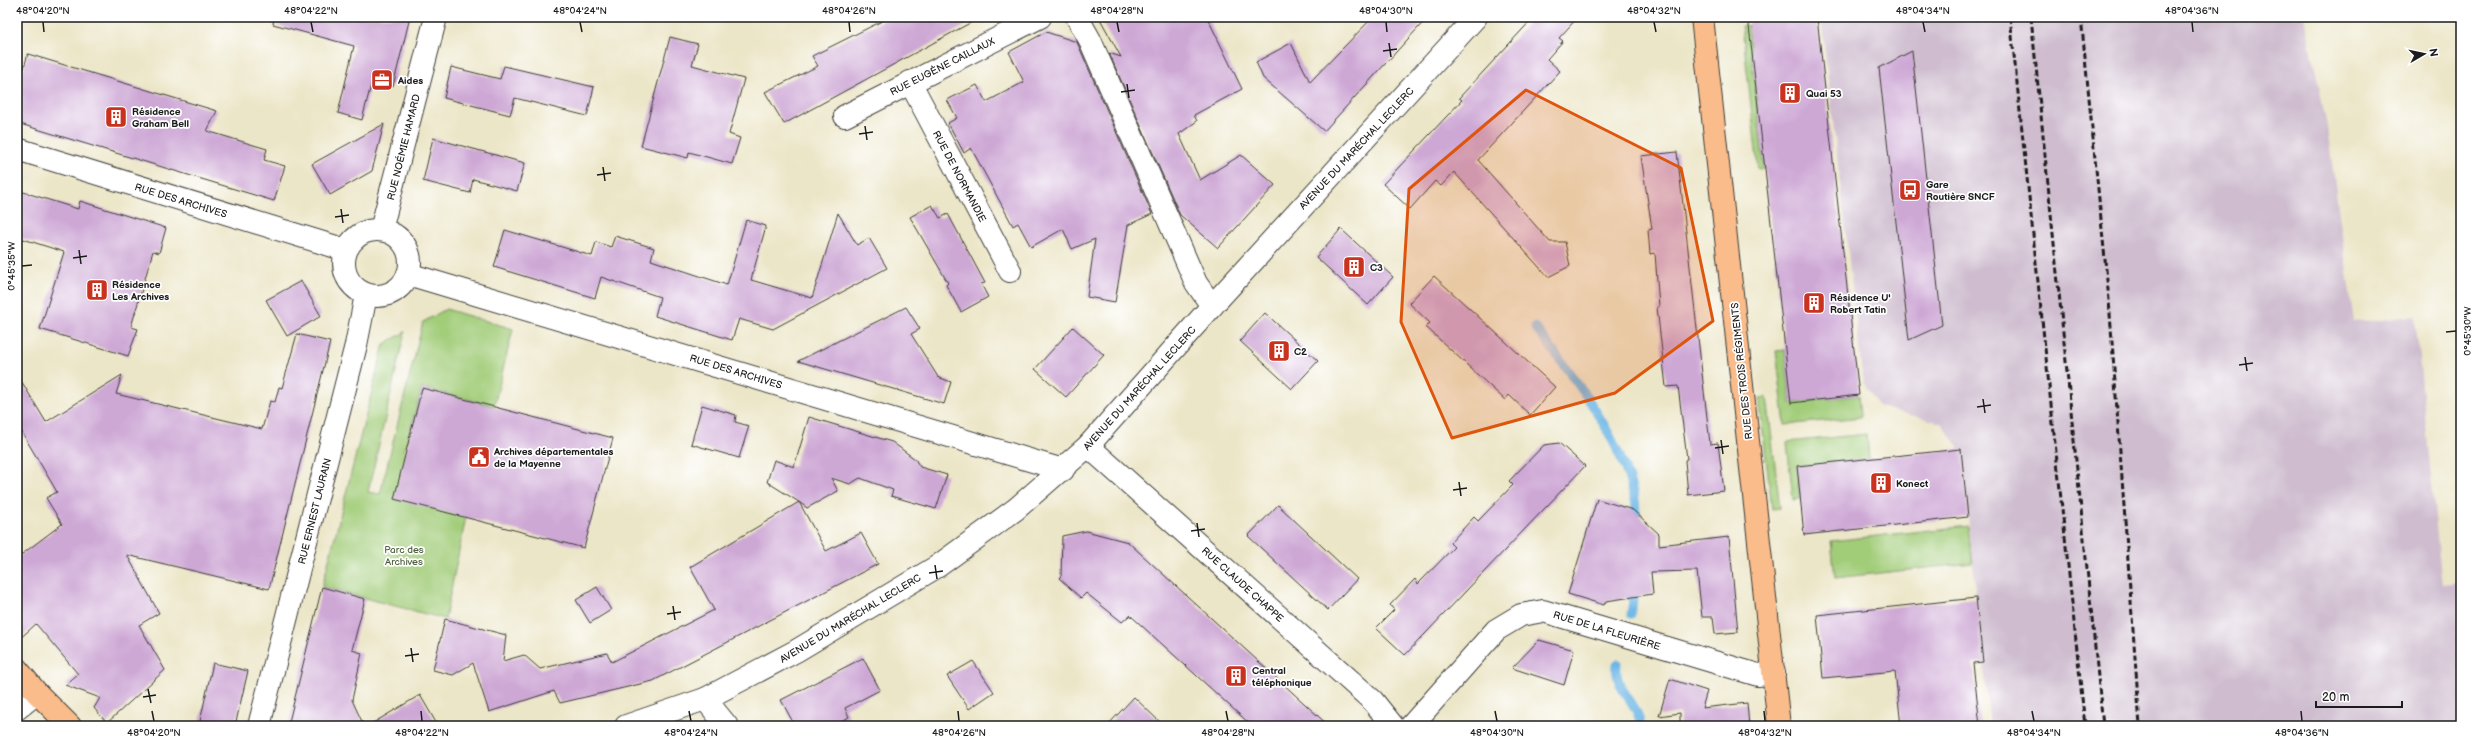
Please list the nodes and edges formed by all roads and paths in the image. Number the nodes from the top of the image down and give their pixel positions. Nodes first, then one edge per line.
1 (436, 17) edge
2 (1040, 17) edge
3 (1077, 17) edge
4 (1476, 17) edge
5 (1702, 17) edge
6 (910, 82) junction
7 (845, 116) dead end
8 (17, 148) edge
9 (381, 230) junction
10 (346, 250) junction
11 (1010, 271) dead end
12 (408, 274) junction
13 (366, 295) junction
14 (1212, 306) junction
15 (1088, 446) junction
16 (1063, 470) junction
17 (17, 669) edge
18 (1774, 673) junction
19 (37, 693) junction
20 (705, 699) junction
21 (17, 709) edge
22 (70, 726) edge
23 (259, 726) edge
24 (626, 726) edge
25 (727, 726) edge
26 (1393, 726) edge
27 (1411, 726) edge
28 (1779, 726) edge

1 - 9 street, RUE NOÉMIE HAMARD
2 - 6 street, RUE EUGÈNE CAILLAUX
3 - 14 street
4 - 14 street, AVENUE DU MARÉCHAL LECLERC
5 - 18 main road, RUE DES TROIS RÉGIMENTS
6 - 7 street, RUE EUGÈNE CAILLAUX
6 - 11 street, RUE DE NORMANDIE
8 - 10 street, RUE DES ARCHIVES
9 - 10 street
9 - 12 street
10 - 13 street
12 - 13 street
12 - 16 street, RUE DES ARCHIVES
13 - 23 street, RUE ERNEST LAURAIN
14 - 15 street, AVENUE DU MARÉCHAL LECLERC
15 - 16 street, AVENUE DU MARÉCHAL LECLERC
15 - 26 street, RUE CLAUDE CHAPPE
16 - 20 street, AVENUE DU MARÉCHAL LECLERC
17 - 19 main road
18 - 27 street, RUE DE LA FLEURIÈRE
18 - 28 main road, RUE DES TROIS RÉGIMENTS
19 - 21 street
19 - 22 main road
20 - 24 street, AVENUE DU MARÉCHAL LECLERC
20 - 25 street

